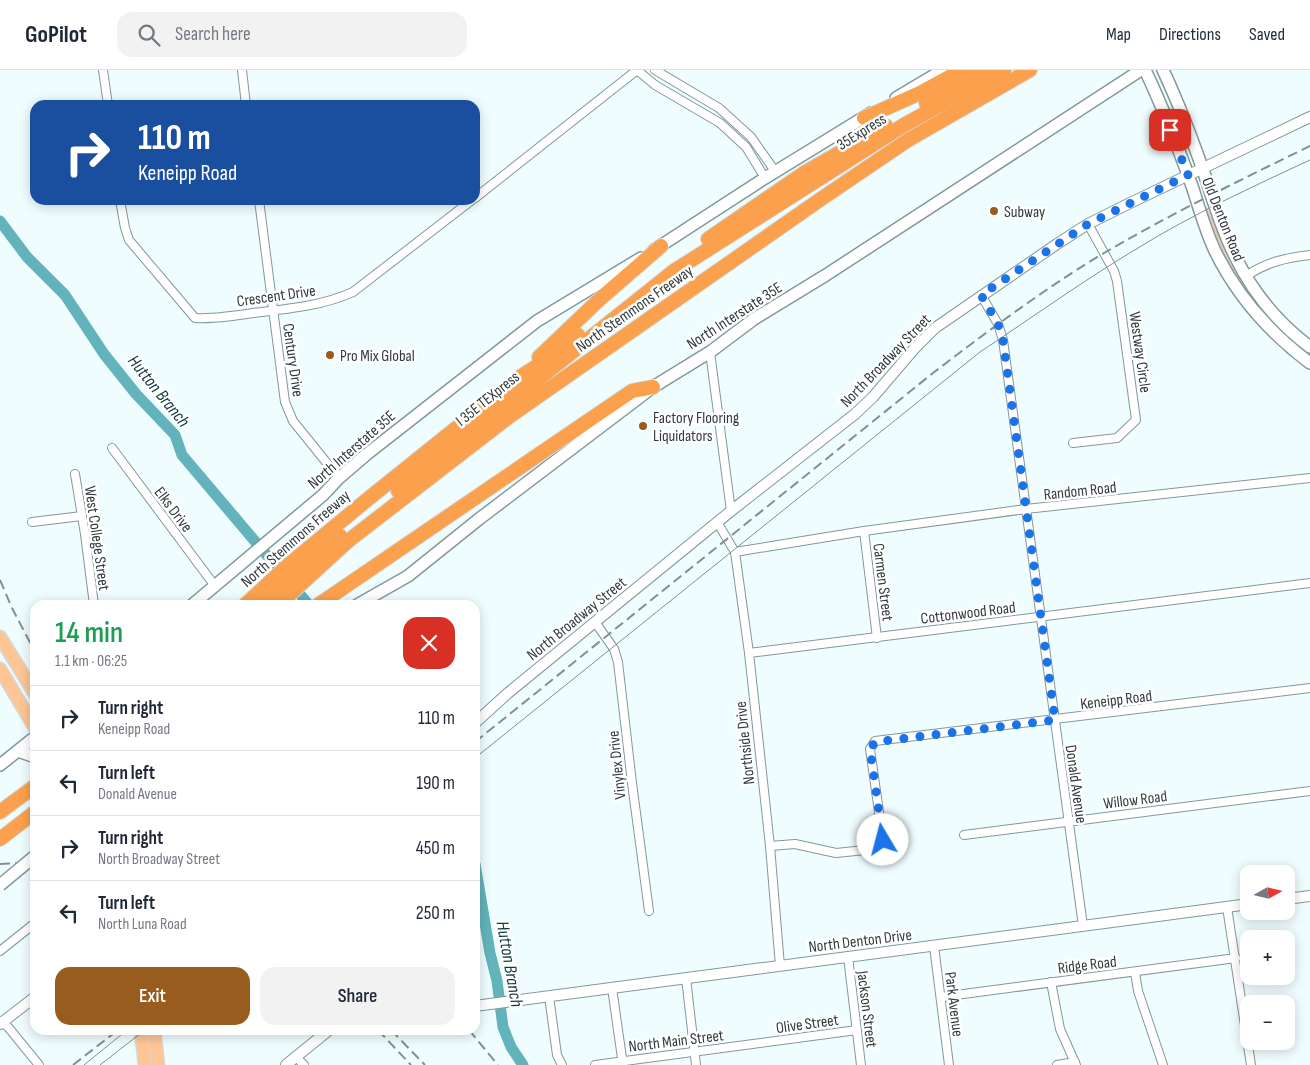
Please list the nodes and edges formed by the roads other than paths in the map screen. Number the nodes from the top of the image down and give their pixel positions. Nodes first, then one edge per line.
1 (104, 70) edge
2 (242, 70) edge
3 (637, 70) edge
4 (655, 70) edge
5 (943, 70) edge
6 (962, 70) edge
7 (983, 70) edge
8 (1004, 70) edge
9 (1030, 70) edge
10 (1143, 70) edge
11 (1163, 70) edge
12 (107, 100) edge
13 (245, 100) edge
14 (864, 118) junction
15 (1310, 118) edge
16 (1203, 168) junction
17 (770, 174) junction
18 (1188, 175) junction
19 (480, 194) edge
20 (121, 205) edge
21 (260, 205) edge
22 (466, 205) edge
23 (1088, 224) junction
24 (741, 228) joint
25 (661, 246) junction
26 (1310, 255) edge
27 (1246, 276) junction
28 (981, 295) junction
29 (273, 311) junction
30 (1279, 320) junction
31 (1270, 329) junction
32 (1310, 347) edge
33 (710, 352) junction
34 (1310, 363) edge
35 (520, 377) junction
36 (654, 387) junction
37 (1073, 443) dead end
38 (112, 448) dead end
39 (75, 474) dead end
40 (339, 478) junction
41 (1310, 478) edge
42 (1026, 509) junction
43 (731, 511) junction
44 (82, 516) junction
45 (32, 522) dead end
46 (717, 522) junction
47 (864, 531) junction
48 (342, 533) junction
49 (735, 552) junction
50 (1310, 583) edge
51 (215, 586) junction
52 (93, 600) edge
53 (198, 600) edge
54 (250, 600) edge
55 (268, 600) edge
56 (282, 600) edge
57 (325, 600) edge
58 (366, 600) edge
59 (1041, 617) junction
60 (595, 622) junction
61 (0, 637) edge
62 (878, 638) junction
63 (749, 654) junction
64 (0, 669) edge
65 (30, 686) edge
66 (1310, 688) edge
67 (480, 718) edge
68 (30, 720) edge
69 (1055, 720) junction
70 (30, 740) edge
71 (18, 751) junction
72 (30, 755) edge
73 (0, 765) edge
74 (30, 790) edge
75 (1310, 792) edge
76 (30, 806) edge
77 (0, 812) edge
78 (30, 816) edge
79 (1069, 822) junction
80 (0, 828) edge
81 (964, 835) dead end
82 (0, 839) edge
83 (770, 846) junction
84 (30, 860) edge
85 (0, 885) edge
86 (1310, 896) edge
87 (1295, 898) edge
88 (1240, 905) edge
89 (1227, 907) junction
90 (649, 911) dead end
91 (1083, 926) junction
92 (30, 927) edge
93 (934, 946) junction
94 (0, 951) edge
95 (848, 957) junction
96 (1236, 958) junction
97 (780, 966) junction
98 (1135, 972) junction
99 (686, 978) junction
100 (1051, 982) junction
101 (612, 988) junction
102 (549, 996) junction
103 (941, 997) junction
104 (30, 1000) edge
105 (480, 1005) edge
106 (1, 1023) edge
107 (857, 1030) junction
108 (144, 1035) edge
109 (153, 1035) edge
110 (322, 1035) edge
111 (760, 1043) joint
112 (150, 1046) junction
113 (694, 1052) junction
114 (295, 1056) junction
115 (623, 1063) edge
116 (1076, 1064) edge
117 (39, 1065) edge
118 (145, 1065) edge
119 (158, 1065) edge
120 (286, 1065) edge
121 (304, 1065) edge
122 (562, 1065) edge
123 (595, 1065) edge
124 (696, 1065) edge
125 (861, 1065) edge
126 (949, 1065) edge
127 (1057, 1065) edge
128 (1163, 1065) edge
129 (1251, 1065) edge

1 - 12 street
2 - 13 street
3 - 17 street
3 - 19 street, Crescent Drive
4 - 17 street
5 - 14 main road, North Interstate 35E
6 - 14 highway
7 - 35 highway, North Stemmons Freeway
8 - 24 highway, 35Express
9 - 48 highway, North Stemmons Freeway
10 - 18 main road, Old Denton Road
10 - 33 main road, North Interstate 35E
11 - 16 main road, Old Denton Road
14 - 17 main road, North Interstate 35E
15 - 16 street, North Broadway Street
16 - 18 street, North Broadway Street
16 - 27 main road, Old Denton Road
17 - 25 main road, North Interstate 35E
18 - 23 street, North Broadway Street
18 - 31 main road, Old Denton Road
20 - 29 street, Crescent Drive
21 - 29 street, Century Drive
22 - 29 street, Crescent Drive
23 - 28 street, North Broadway Street
23 - 37 street, Westway Circle
24 - 48 highway, I 35E TEXpress
25 - 35 highway
25 - 40 main road, North Interstate 35E
26 - 27 street
27 - 30 main road, Old Denton Road
28 - 42 street, Donald Avenue
28 - 43 street, North Broadway Street
29 - 40 street, Century Drive
30 - 31 main road
30 - 32 main road, Old Denton Road
31 - 34 main road, Old Denton Road
33 - 36 main road, North Interstate 35E
33 - 43 street
35 - 48 highway, North Stemmons Freeway
36 - 57 highway
36 - 58 main road, North Interstate 35E
38 - 51 street, Elks Drive
39 - 44 street, West College Street
40 - 51 main road, North Interstate 35E
41 - 42 street, Random Road
42 - 47 street, Random Road
42 - 59 street, Donald Avenue
43 - 46 street, North Broadway Street
44 - 45 street
44 - 52 street, West College Street
46 - 49 street, Northside Drive
46 - 60 street, North Broadway Street
47 - 49 street, Random Road
47 - 62 street, Carmen Street
48 - 54 highway, North Stemmons Freeway
48 - 55 highway, I 35E TEXpress
48 - 56 highway, North Stemmons Freeway
49 - 63 street, Northside Drive
50 - 59 street, Cottonwood Road
51 - 53 main road, North Interstate 35E
59 - 62 street, Cottonwood Road
59 - 69 street, Donald Avenue
60 - 67 street, North Broadway Street
60 - 90 street, Vinylex Drive
61 - 65 main road
62 - 63 street, Cottonwood Road
63 - 83 street, Northside Drive
64 - 68 main road
66 - 69 street, Keneipp Road
69 - 79 street, Donald Avenue
69 - 83 street, Keneipp Road
70 - 71 main road
71 - 72 main road
71 - 73 main road
74 - 77 highway
75 - 79 street, Willow Road
76 - 80 highway
78 - 82 highway
79 - 81 street, Willow Road
79 - 91 street, Donald Avenue
83 - 97 street, Northside Drive
84 - 85 main road, bridge
86 - 87 street
88 - 89 street, North Denton Drive
89 - 91 street, North Denton Drive
89 - 96 street
91 - 93 street, North Denton Drive
92 - 94 street
93 - 95 street, North Denton Drive
93 - 103 street, Park Avenue
95 - 97 street, North Denton Drive
95 - 107 street, Jackson Street
96 - 98 street, Ridge Road
96 - 129 street
97 - 99 street, North Denton Drive
98 - 100 street, Ridge Road
98 - 128 street
99 - 101 street, North Denton Drive
99 - 113 street
100 - 103 street, Ridge Road
100 - 116 street
101 - 102 street, North Denton Drive
101 - 115 street
102 - 105 street, North Denton Drive
102 - 122 street
103 - 126 street, Park Avenue
104 - 106 street
106 - 117 street
107 - 111 street, Olive Street
107 - 125 street, Jackson Street
108 - 112 main road
109 - 112 main road
110 - 114 street
111 - 113 street, North Main Street
112 - 118 main road
112 - 119 main road
113 - 115 street, North Main Street
113 - 124 street
114 - 120 street
114 - 121 street
115 - 123 street, North Main Street
116 - 127 street

